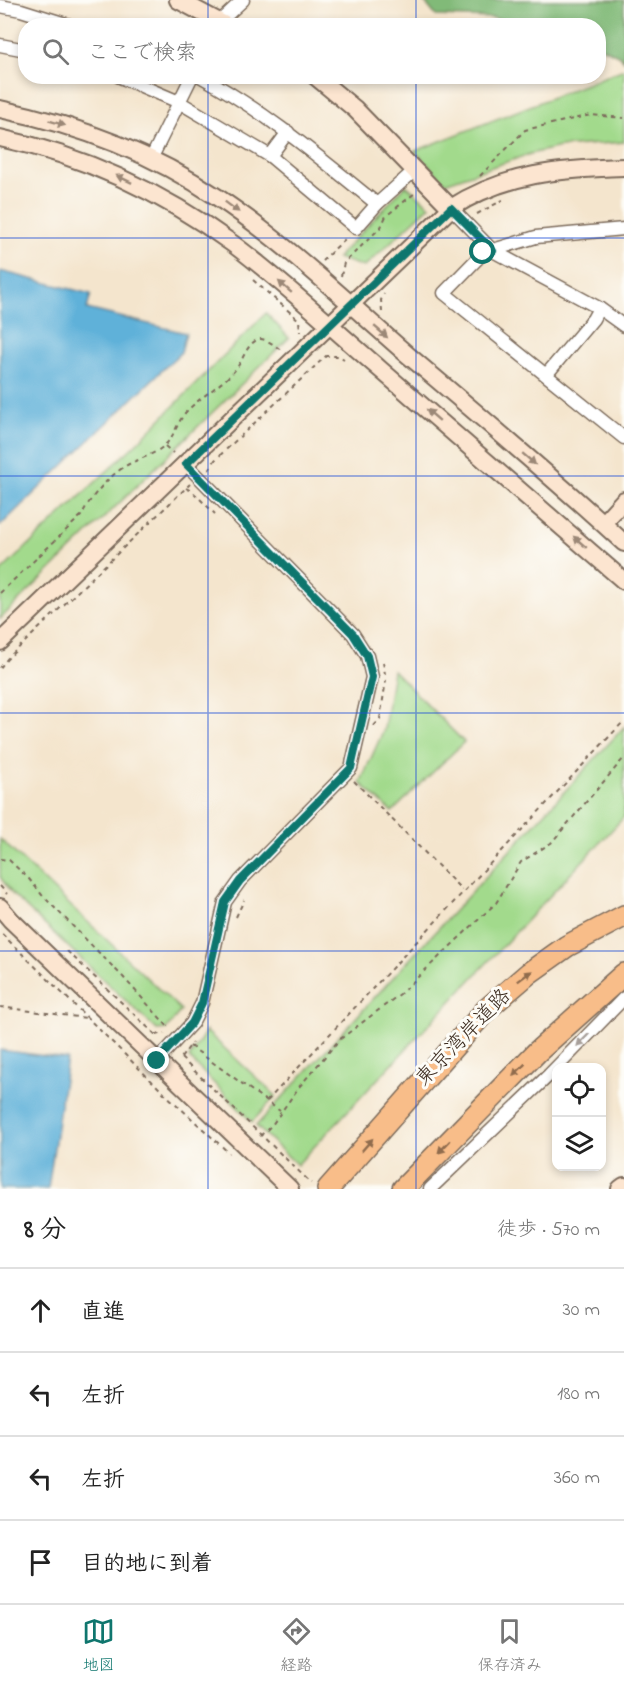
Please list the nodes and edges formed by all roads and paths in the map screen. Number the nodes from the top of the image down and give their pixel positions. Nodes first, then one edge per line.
1 (178, 0) edge
2 (243, 0) edge
3 (0, 6) edge
4 (46, 18) edge
5 (210, 18) edge
6 (226, 18) edge
7 (0, 45) edge
8 (18, 48) edge
9 (137, 84) edge
10 (188, 84) edge
11 (214, 84) edge
12 (325, 84) edge
13 (179, 102) junction
14 (0, 109) edge
15 (624, 118) edge
16 (288, 132) junction
17 (0, 138) edge
18 (270, 156) junction
19 (152, 159) junction
20 (624, 166) edge
21 (415, 170) junction
22 (477, 181) dead end
23 (417, 191) dead end
24 (505, 200) dead end
25 (377, 204) junction
26 (451, 208) junction
27 (465, 222) junction
28 (357, 228) junction
29 (624, 229) edge
30 (493, 251) junction
31 (320, 263) dead end
32 (248, 276) dead end
33 (340, 279) dead end
34 (385, 292) dead end
35 (351, 306) junction
36 (599, 308) junction
37 (382, 312) dead end
38 (298, 320) dead end
39 (624, 326) edge
40 (330, 327) junction
41 (281, 350) dead end
42 (339, 356) dead end
43 (546, 375) junction
44 (624, 438) edge
45 (165, 446) junction
46 (179, 458) junction
47 (210, 469) dead end
48 (624, 500) edge
49 (218, 517) dead end
50 (603, 523) junction
51 (624, 543) edge
52 (624, 581) edge
53 (0, 593) edge
54 (0, 642) edge
55 (382, 661) dead end
56 (0, 668) edge
57 (624, 721) edge
58 (368, 733) dead end
59 (624, 758) edge
60 (361, 777) dead end
61 (0, 859) edge
62 (0, 885) edge
63 (463, 891) junction
64 (244, 900) dead end
65 (5, 903) edge
66 (624, 916) edge
67 (235, 919) dead end
68 (0, 932) edge
69 (60, 945) dead end
70 (624, 974) edge
71 (624, 998) edge
72 (0, 1007) edge
73 (86, 1018) junction
74 (156, 1035) junction
75 (194, 1041) dead end
76 (190, 1046) junction
77 (170, 1048) junction
78 (181, 1058) junction
79 (157, 1061) junction
80 (267, 1101) junction
81 (281, 1111) junction
82 (260, 1136) junction
83 (234, 1157) dead end
84 (624, 1186) edge
85 (290, 1189) edge
86 (318, 1189) edge
87 (328, 1189) edge
88 (403, 1189) edge
89 (430, 1189) edge
90 (621, 1189) edge

1 - 5 street
2 - 6 street
3 - 4 street
7 - 8 street
9 - 13 street
10 - 13 street
11 - 16 street
12 - 21 street
13 - 18 street
13 - 19 street
14 -> 19 street
15 - 22 path
16 - 18 street
16 - 25 street
40 -> 17 street
18 - 28 street
19 -> 35 street
20 - 26 street
21 - 25 street
21 - 26 street
23 - 33 path
24 - 27 path
25 - 28 street
26 - 27 street
26 - 35 street
27 - 30 street
28 - 31 path
29 - 30 street
30 - 36 street
30 - 43 street
32 - 38 path
34 - 37 path
35 - 40 street
35 -> 50 street
36 - 39 street
36 - 43 street
40 - 46 street
52 -> 40 street
41 - 45 path
42 - 47 path
43 - 44 street
45 - 46 path
45 - 53 path
46 - 54 street
46 - 77 street
48 - 50 street
49 - 56 path
50 - 51 street
55 - 58 path
57 - 63 path
59 - 81 path
60 - 63 path
61 - 74 path
62 - 65 path
63 - 80 path
64 - 67 path
65 - 79 street
87 -> 66 highway, 東京湾岸道路
68 - 73 path
69 - 74 path
70 -> 88 highway
71 -> 89 street
72 - 73 path
73 - 83 path
74 - 77 path
75 - 76 path
76 - 78 path
76 - 80 path
77 - 78 path
77 - 79 street
78 - 82 path
79 - 85 street
80 - 81 path
81 - 82 path
82 - 86 path
84 - 90 street

